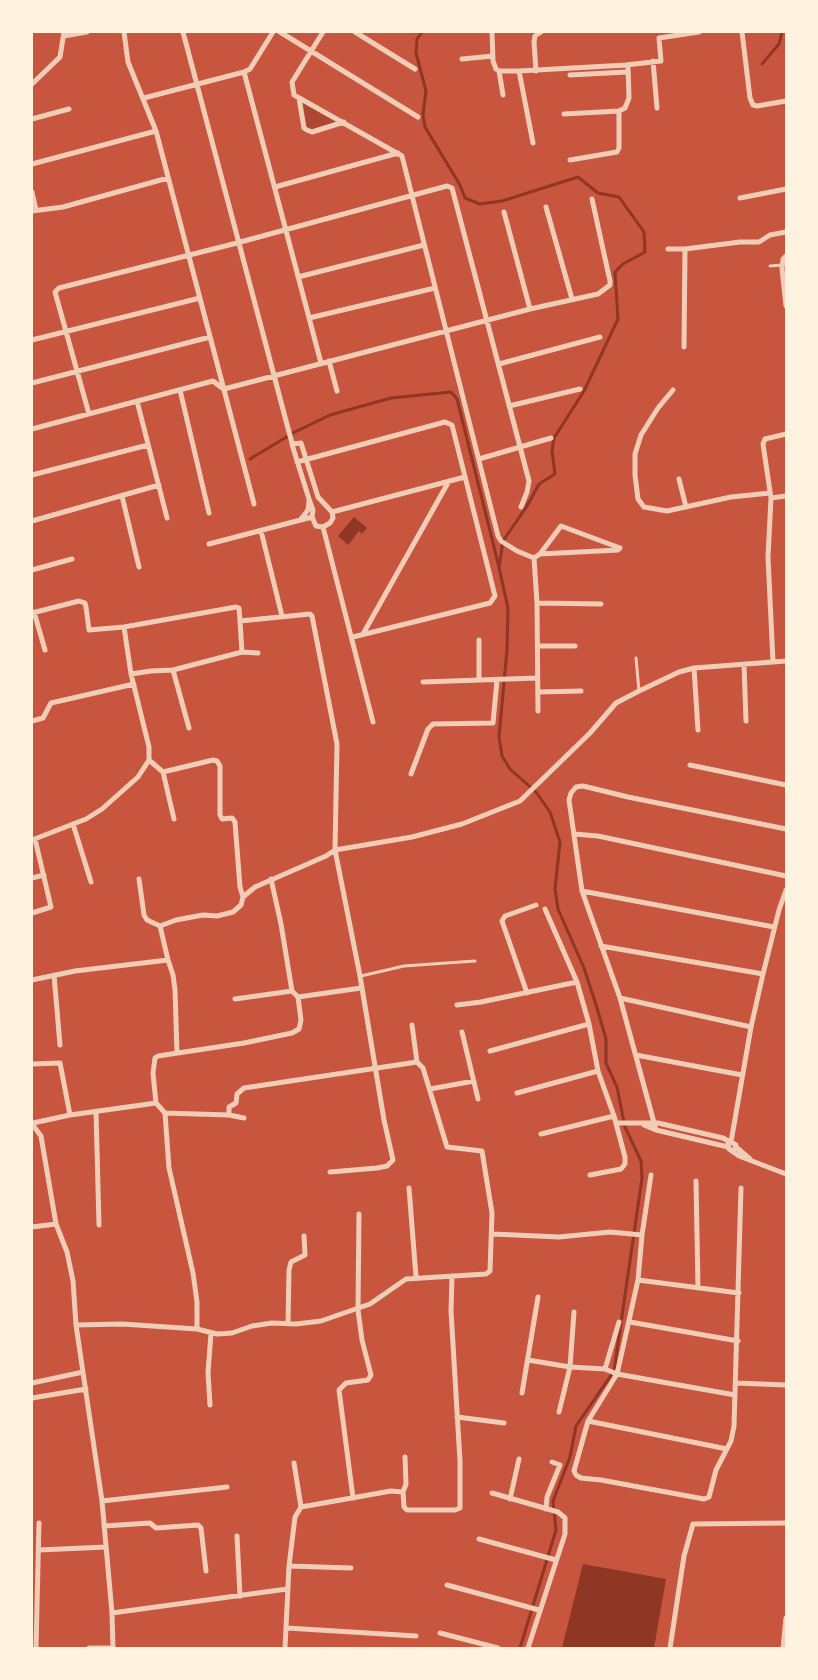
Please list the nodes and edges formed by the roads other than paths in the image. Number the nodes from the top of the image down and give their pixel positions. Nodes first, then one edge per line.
1 (87, 32) edge
2 (124, 32) edge
3 (183, 32) edge
4 (280, 32) edge
5 (323, 32) edge
6 (354, 32) edge
7 (492, 32) edge
8 (541, 32) edge
9 (699, 32) edge
10 (742, 32) edge
11 (272, 33) edge
12 (64, 34) edge
13 (659, 35) edge
14 (311, 51) junction
15 (493, 56) junction
16 (462, 59) dead end
17 (653, 61) junction
18 (626, 65) junction
19 (415, 69) dead end
20 (499, 71) junction
21 (519, 71) junction
22 (536, 71) junction
23 (244, 72) junction
24 (627, 72) junction
25 (570, 75) dead end
26 (32, 84) edge
27 (197, 84) junction
28 (503, 95) dead end
29 (144, 98) junction
30 (299, 98) junction
31 (786, 101) edge
32 (657, 108) dead end
33 (69, 109) dead end
34 (619, 111) junction
35 (564, 114) dead end
36 (418, 117) dead end
37 (32, 119) edge
38 (344, 122) junction
39 (156, 131) junction
40 (534, 143) dead end
41 (398, 153) junction
42 (570, 159) dead end
43 (32, 164) edge
44 (168, 178) junction
45 (274, 187) junction
46 (786, 189) edge
47 (32, 192) edge
48 (411, 196) junction
49 (740, 198) dead end
50 (592, 199) dead end
51 (546, 207) dead end
52 (34, 211) edge
53 (504, 212) dead end
54 (286, 230) junction
55 (786, 232) edge
56 (239, 242) junction
57 (424, 245) junction
58 (668, 249) dead end
59 (685, 249) junction
60 (189, 255) junction
61 (786, 256) edge
62 (782, 265) junction
63 (770, 266) dead end
64 (298, 278) junction
65 (435, 288) junction
66 (200, 298) junction
67 (572, 299) junction
68 (786, 306) edge
69 (530, 309) junction
70 (309, 318) junction
71 (487, 320) junction
72 (66, 331) junction
73 (445, 331) junction
74 (210, 337) junction
75 (600, 337) dead end
76 (32, 340) edge
77 (684, 347) dead end
78 (329, 361) junction
79 (321, 363) junction
80 (499, 364) junction
81 (77, 371) junction
82 (273, 375) junction
83 (32, 383) edge
84 (579, 388) dead end
85 (224, 389) junction
86 (180, 390) junction
87 (673, 390) dead end
88 (337, 391) dead end
89 (137, 401) junction
90 (509, 406) junction
91 (89, 414) junction
92 (32, 429) edge
93 (786, 434) edge
94 (551, 438) dead end
95 (291, 442) junction
96 (148, 445) junction
97 (520, 446) junction
98 (306, 459) junction
99 (479, 459) junction
100 (297, 462) junction
101 (32, 475) edge
102 (465, 477) junction
103 (679, 479) dead end
104 (449, 481) junction
105 (159, 485) junction
106 (122, 496) junction
107 (771, 496) junction
108 (786, 496) edge
109 (309, 499) junction
110 (254, 504) dead end
111 (522, 507) dead end
112 (686, 507) junction
113 (332, 512) junction
114 (209, 513) dead end
115 (312, 517) junction
116 (167, 518) dead end
117 (300, 520) junction
118 (32, 521) edge
119 (323, 527) junction
120 (261, 531) junction
121 (209, 543) dead end
122 (540, 554) junction
123 (534, 558) junction
124 (72, 559) dead end
125 (139, 567) dead end
126 (32, 570) edge
127 (537, 603) junction
128 (601, 603) dead end
129 (33, 613) edge
130 (282, 616) junction
131 (240, 621) junction
132 (124, 627) junction
133 (363, 634) junction
134 (353, 637) junction
135 (478, 640) dead end
136 (537, 646) junction
137 (574, 646) dead end
138 (45, 650) dead end
139 (242, 652) junction
140 (258, 653) dead end
141 (636, 658) dead end
142 (786, 661) edge
143 (773, 662) junction
144 (744, 664) junction
145 (694, 668) junction
146 (173, 670) junction
147 (131, 674) junction
148 (537, 678) junction
149 (479, 680) junction
150 (499, 680) junction
151 (423, 682) dead end
152 (134, 684) junction
153 (639, 690) junction
154 (581, 691) dead end
155 (538, 692) junction
156 (538, 711) dead end
157 (32, 721) edge
158 (746, 721) dead end
159 (373, 722) dead end
160 (189, 728) dead end
161 (698, 730) dead end
162 (149, 760) junction
163 (690, 765) dead end
164 (163, 772) junction
165 (411, 774) dead end
166 (786, 785) edge
167 (174, 819) dead end
168 (73, 824) junction
169 (786, 829) edge
170 (574, 834) junction
171 (33, 840) edge
172 (335, 850) junction
173 (44, 875) junction
174 (786, 876) edge
175 (32, 878) edge
176 (139, 879) dead end
177 (271, 879) junction
178 (90, 882) dead end
179 (786, 890) edge
180 (582, 891) junction
181 (243, 897) junction
182 (536, 906) dead end
183 (545, 909) dead end
184 (32, 913) edge
185 (160, 926) junction
186 (774, 927) junction
187 (601, 946) junction
188 (168, 960) junction
189 (475, 961) dead end
190 (763, 974) junction
191 (54, 975) junction
192 (360, 976) junction
193 (32, 980) edge
194 (577, 982) junction
195 (361, 988) junction
196 (292, 992) junction
197 (526, 993) junction
198 (298, 997) junction
199 (620, 998) junction
200 (236, 999) dead end
201 (457, 1005) dead end
202 (589, 1024) junction
203 (412, 1025) dead end
204 (751, 1027) junction
205 (462, 1032) dead end
206 (60, 1045) dead end
207 (490, 1050) dead end
208 (177, 1053) junction
209 (636, 1055) junction
210 (417, 1062) junction
211 (32, 1064) edge
212 (376, 1068) junction
213 (598, 1071) junction
214 (742, 1075) junction
215 (474, 1081) junction
216 (430, 1089) junction
217 (517, 1092) dead end
218 (478, 1099) dead end
219 (156, 1103) junction
220 (96, 1111) junction
221 (165, 1113) junction
222 (70, 1115) junction
223 (229, 1115) junction
224 (244, 1118) dead end
225 (615, 1119) junction
226 (655, 1123) junction
227 (32, 1124) edge
228 (643, 1124) junction
229 (656, 1130) junction
230 (541, 1134) dead end
231 (732, 1144) junction
232 (330, 1172) dead end
233 (590, 1174) dead end
234 (786, 1174) edge
235 (651, 1175) dead end
236 (696, 1181) dead end
237 (409, 1188) dead end
238 (741, 1188) dead end
239 (359, 1214) dead end
240 (56, 1224) junction
241 (99, 1226) dead end
242 (32, 1227) edge
243 (493, 1234) junction
244 (637, 1235) junction
245 (304, 1236) dead end
246 (452, 1276) junction
247 (416, 1277) junction
248 (638, 1280) junction
249 (698, 1288) junction
250 (739, 1293) junction
251 (538, 1297) dead end
252 (358, 1310) junction
253 (574, 1312) dead end
254 (619, 1322) dead end
255 (630, 1322) junction
256 (288, 1323) junction
257 (76, 1325) junction
258 (197, 1329) junction
259 (210, 1333) junction
260 (738, 1341) junction
261 (528, 1360) junction
262 (570, 1367) junction
263 (607, 1370) junction
264 (83, 1371) junction
265 (616, 1373) junction
266 (32, 1383) edge
267 (736, 1383) junction
268 (786, 1384) edge
269 (86, 1389) junction
270 (522, 1393) dead end
271 (735, 1395) junction
272 (32, 1398) edge
273 (210, 1405) dead end
274 (560, 1412) dead end
275 (457, 1417) junction
276 (588, 1421) junction
277 (504, 1423) dead end
278 (727, 1449) junction
279 (405, 1457) dead end
280 (519, 1459) dead end
281 (552, 1462) dead end
282 (294, 1463) dead end
283 (227, 1487) dead end
284 (403, 1492) junction
285 (492, 1493) dead end
286 (353, 1498) junction
287 (510, 1499) junction
288 (102, 1501) junction
289 (301, 1507) junction
290 (548, 1509) junction
291 (786, 1522) edge
292 (39, 1523) dead end
293 (104, 1526) junction
294 (237, 1536) dead end
295 (479, 1539) dead end
296 (106, 1547) junction
297 (39, 1550) junction
298 (554, 1559) junction
299 (289, 1566) junction
300 (351, 1568) dead end
301 (206, 1570) dead end
302 (447, 1585) dead end
303 (287, 1589) junction
304 (240, 1596) junction
305 (537, 1609) junction
306 (112, 1613) junction
307 (786, 1618) edge
308 (286, 1628) junction
309 (440, 1633) dead end
310 (416, 1636) dead end
311 (36, 1648) edge
312 (89, 1648) edge
313 (113, 1648) edge
314 (285, 1648) edge
315 (498, 1648) edge
316 (528, 1648) edge
317 (670, 1648) edge
318 (783, 1648) edge

1 - 12 street
2 - 29 street
3 - 27 street
4 - 14 street
5 - 14 street
6 - 19 street
7 - 15 street
8 - 22 street
9 - 13 street
10 - 31 street
11 - 23 street
12 - 26 street
13 - 17 street
14 - 30 street
14 - 36 street
15 - 16 street
15 - 20 street
17 - 18 street
17 - 32 street
18 - 22 street
18 - 24 street
20 - 21 street
20 - 28 street
21 - 22 street
21 - 40 street
23 - 27 street
23 - 45 street
24 - 25 street
24 - 34 street
27 - 29 street
27 - 56 street
29 - 39 street
30 - 38 street
30 - 38 street
33 - 37 street
34 - 35 street
34 - 42 street
38 - 41 street
39 - 43 street
39 - 44 street
41 - 45 street
41 - 48 street
44 - 52 street
44 - 60 street
45 - 54 street
46 - 49 street
47 - 52 street
48 - 54 street
48 - 57 street
48 - 71 street
50 - 67 street
51 - 67 street
53 - 69 street
54 - 56 street
54 - 64 street
55 - 59 street
56 - 60 street
56 - 82 street
57 - 64 street
57 - 65 street
58 - 59 street
59 - 77 street
60 - 66 street
60 - 72 street
61 - 62 street
62 - 63 lane
62 - 68 street
64 - 70 street
65 - 70 street
65 - 73 street
66 - 72 street
66 - 74 street
67 - 69 street
69 - 71 street
70 - 79 street
71 - 73 street
71 - 80 street
72 - 76 street
72 - 81 street
73 - 78 street
73 - 99 street
74 - 81 street
74 - 85 street
75 - 80 street
78 - 79 street
78 - 88 street
79 - 82 street
80 - 90 street
81 - 83 street
81 - 91 street
82 - 85 street
82 - 95 street
84 - 90 street
85 - 86 street
85 - 110 street
86 - 89 street
86 - 114 street
87 - 112 street
89 - 91 street
89 - 96 street
90 - 97 street
91 - 92 street
93 - 107 street
94 - 97 street
95 - 98 street
95 - 100 street
96 - 101 street
96 - 105 street
97 - 99 street
97 - 111 street
98 - 100 street
98 - 102 street
98 - 113 street
99 - 123 street
100 - 109 street
102 - 104 street
102 - 133 street
103 - 112 street
104 - 113 street
104 - 133 street
105 - 106 street
105 - 116 street
106 - 118 street
106 - 125 street
107 - 108 street
107 - 112 street
107 - 143 street
109 - 115 street
109 - 117 street
113 - 119 street
115 - 117 street
115 - 119 street
117 - 120 street
119 - 134 street
120 - 121 street
120 - 130 street
122 - 122 street
122 - 123 street
123 - 127 street
124 - 126 street
127 - 128 street
127 - 136 street
129 - 132 street
129 - 138 street
130 - 131 street
130 - 172 street
131 - 132 street
131 - 139 street
132 - 147 street
133 - 134 street
134 - 159 street
135 - 149 street
136 - 137 street
136 - 148 street
139 - 140 street
139 - 146 street
141 - 153 lane
142 - 143 street
143 - 144 street
144 - 145 street
144 - 158 street
145 - 153 street
145 - 161 street
146 - 147 street
146 - 160 street
147 - 152 street
148 - 150 street
148 - 155 street
149 - 150 street
149 - 151 street
150 - 165 street
152 - 157 street
152 - 162 street
153 - 172 street
154 - 155 street
155 - 156 street
162 - 164 street
162 - 168 street
163 - 166 street
164 - 167 street
164 - 181 street
168 - 171 street
168 - 178 street
169 - 170 street
170 - 174 street
170 - 180 street
171 - 173 street
172 - 177 street
172 - 192 street
173 - 175 street
173 - 184 street
176 - 185 street
177 - 181 street
177 - 196 street
179 - 186 street
180 - 186 street
180 - 187 street
181 - 185 street
182 - 197 street
183 - 194 street
185 - 188 street
186 - 190 street
187 - 190 street
187 - 199 street
188 - 191 street
188 - 208 street
189 - 192 lane
190 - 204 street
191 - 193 street
191 - 206 street
192 - 195 street
194 - 197 street
194 - 202 street
195 - 198 street
195 - 212 street
196 - 198 street
196 - 200 street
197 - 201 street
198 - 208 street
199 - 204 street
199 - 209 street
202 - 207 street
202 - 213 street
203 - 210 street
204 - 214 street
205 - 215 street
208 - 219 street
209 - 214 street
209 - 226 street
210 - 212 street
210 - 216 street
211 - 222 street
212 - 223 street
212 - 232 street
213 - 217 street
213 - 225 street
214 - 231 street
215 - 216 street
215 - 218 street
216 - 243 street
219 - 220 street
219 - 221 street
220 - 222 street
220 - 241 street
221 - 223 street
221 - 258 street
222 - 227 street
223 - 224 street
225 - 228 street
225 - 230 street
225 - 233 street
226 - 228 street
226 - 229 street
226 - 231 street
227 - 240 street
228 - 229 street
229 - 231 street
231 - 234 street
235 - 244 street
236 - 249 street
237 - 247 street
238 - 250 street
239 - 252 street
240 - 242 street
240 - 257 street
243 - 244 street
243 - 246 street
244 - 248 street
245 - 256 street
246 - 247 street
246 - 275 street
247 - 252 street
248 - 249 street
248 - 255 street
249 - 250 street
250 - 260 street
251 - 261 street
252 - 256 street
252 - 286 street
253 - 262 street
254 - 263 street
255 - 260 street
255 - 265 street
256 - 259 street
257 - 258 street
257 - 264 street
258 - 259 street
259 - 273 street
260 - 267 street
261 - 262 street
261 - 270 street
262 - 263 street
262 - 274 street
263 - 265 street
264 - 266 street
264 - 269 street
265 - 271 street
265 - 276 street
267 - 268 street
267 - 271 street
269 - 272 street
269 - 288 street
271 - 278 street
275 - 277 street
275 - 284 street
276 - 278 street
276 - 278 street
279 - 284 street
280 - 287 street
281 - 290 street
282 - 289 street
283 - 288 street
284 - 286 street
285 - 287 street
286 - 289 street
287 - 290 street
288 - 293 street
289 - 299 street
290 - 298 street
291 - 317 street
292 - 297 street
293 - 296 street
293 - 301 street
294 - 304 street
295 - 298 street
296 - 297 street
296 - 306 street
297 - 311 street
298 - 305 street
299 - 300 street
299 - 303 street
302 - 305 street
303 - 304 street
303 - 308 street
304 - 306 street
305 - 316 street
306 - 313 street
307 - 318 street
308 - 310 street
308 - 314 street
309 - 315 street
312 - 313 street

